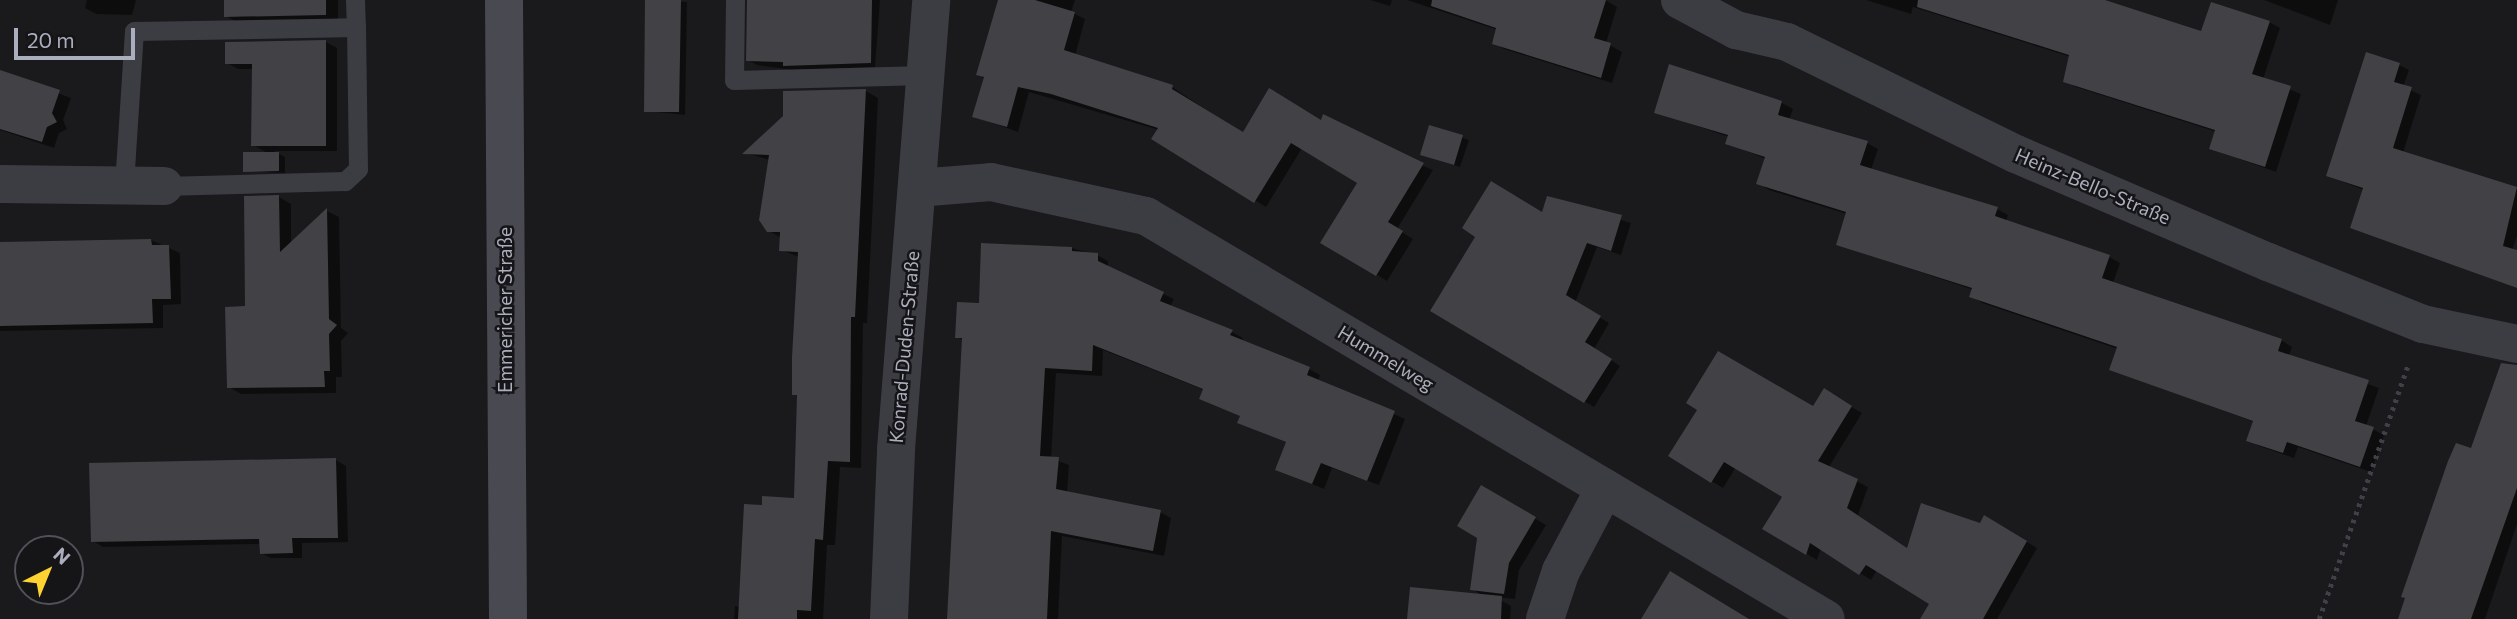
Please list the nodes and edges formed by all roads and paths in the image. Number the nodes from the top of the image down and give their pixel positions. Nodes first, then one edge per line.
1 (355, 0) edge
2 (504, 0) edge
3 (735, 0) edge
4 (931, 0) edge
5 (1680, 0) edge
6 (356, 27) junction
7 (926, 75) junction
8 (0, 184) edge
9 (124, 185) junction
10 (164, 186) joint
11 (917, 188) junction
12 (2423, 324) junction
13 (2517, 344) edge
14 (1605, 488) junction
15 (508, 619) edge
16 (889, 619) edge
17 (1545, 619) edge
18 (1826, 619) edge
19 (2319, 619) edge

1 - 6 lane
2 - 15 main road, Emmericher Straße
3 - 7 lane
4 - 7 street, Konrad-Duden-Straße
5 - 12 street, Heinz-Bello-Straße
6 - 9 lane
6 - 10 lane
7 - 11 street, Konrad-Duden-Straße
8 - 9 street
9 - 10 street
11 - 14 street, Hummelweg
11 - 16 street, Konrad-Duden-Straße
12 - 13 street, Heinz-Bello-Straße
12 - 19 path
14 - 17 street
14 - 18 street, Hummelweg

